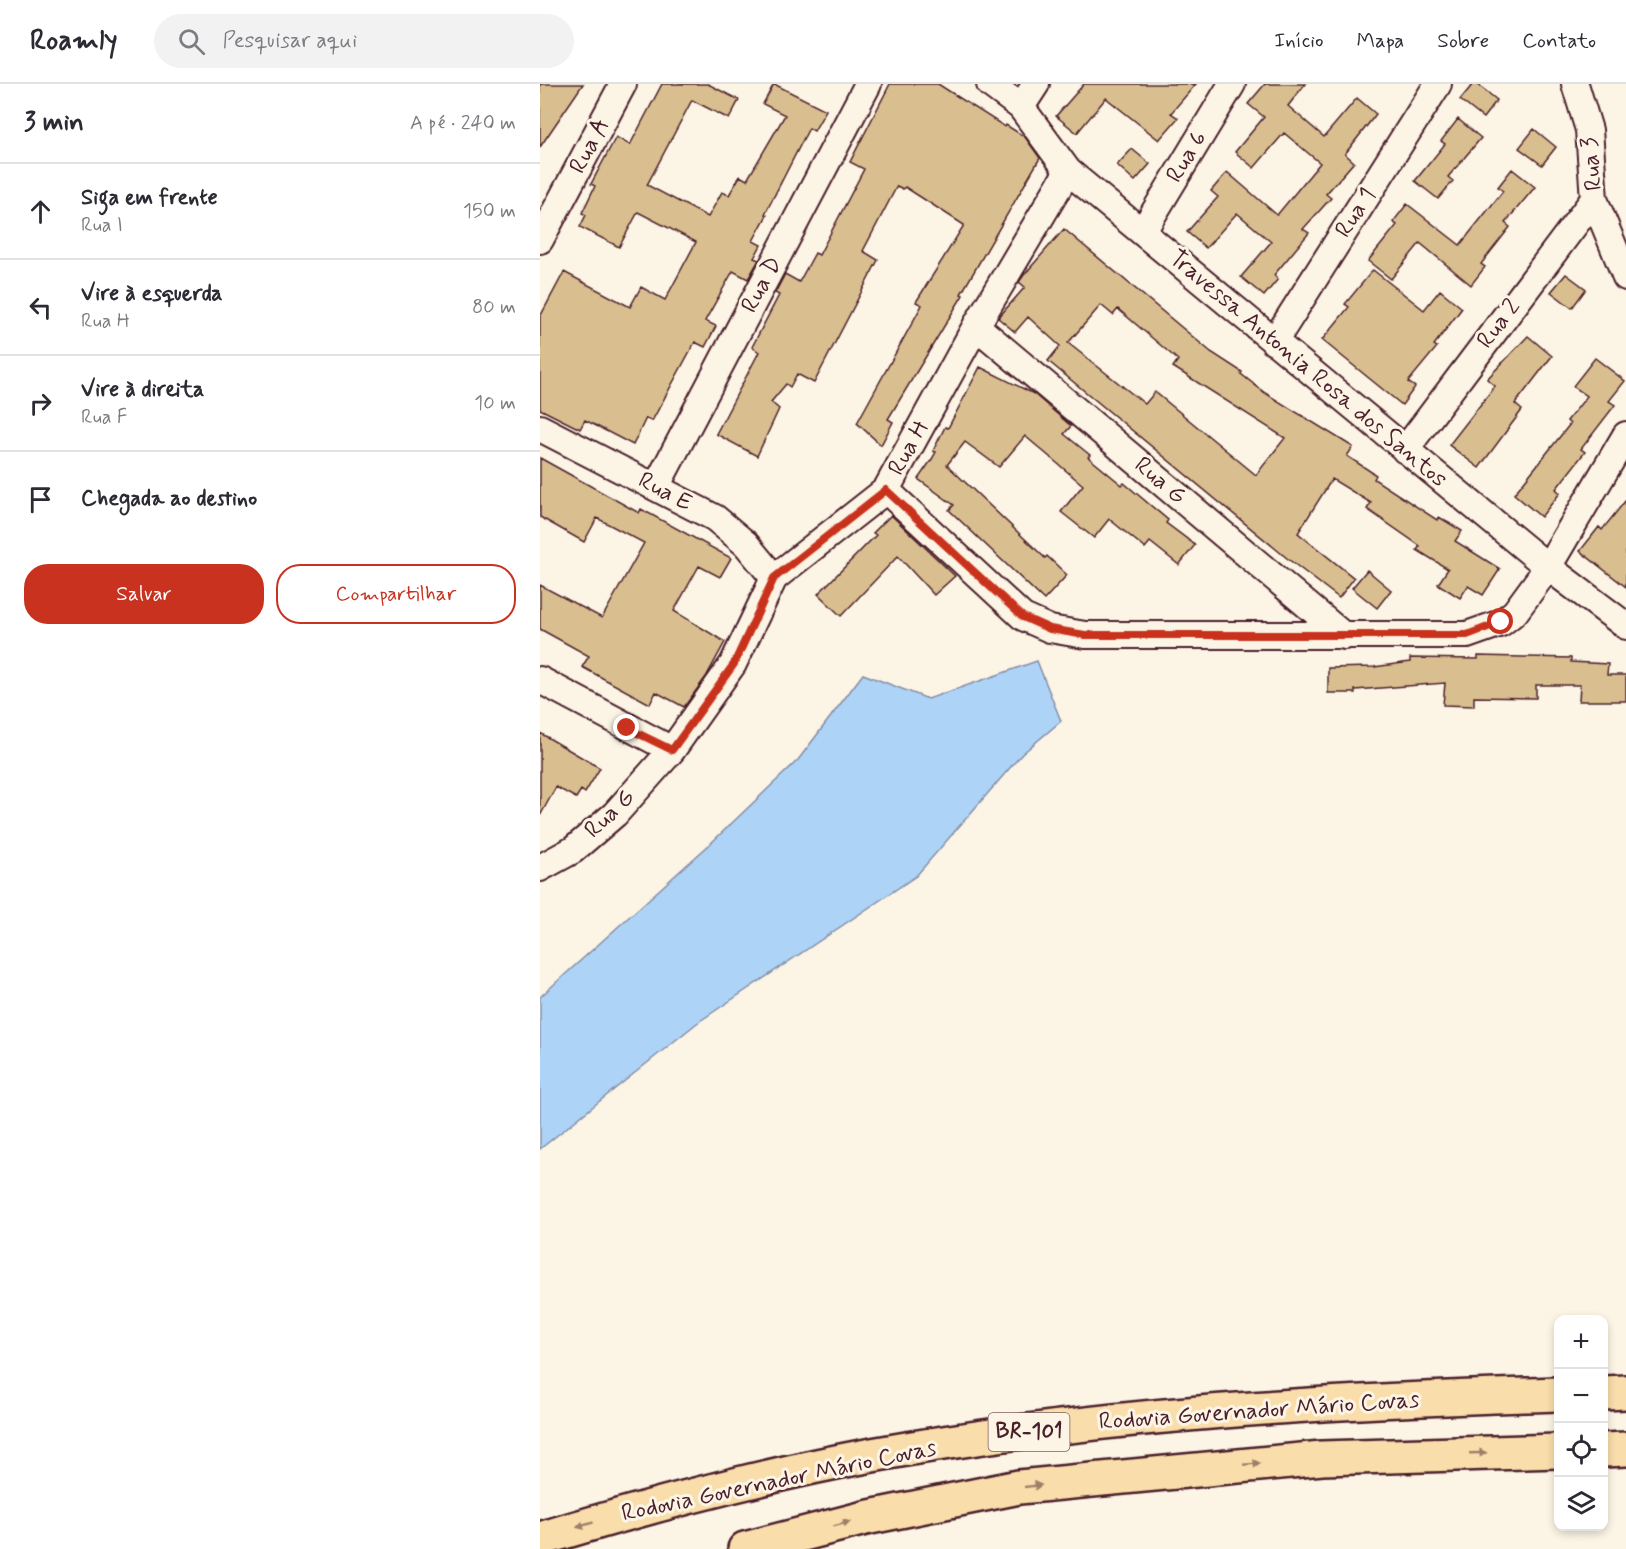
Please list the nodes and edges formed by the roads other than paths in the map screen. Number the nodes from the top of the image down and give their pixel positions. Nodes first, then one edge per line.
1 (623, 84) edge
2 (868, 84) edge
3 (990, 84) edge
4 (1036, 84) edge
5 (1232, 84) edge
6 (1438, 84) edge
7 (1575, 84) edge
8 (1021, 107) junction
9 (1068, 171) junction
10 (1594, 199) junction
11 (1143, 231) junction
12 (540, 240) edge
13 (1626, 277) edge
14 (976, 326) junction
15 (1274, 342) junction
16 (540, 428) edge
17 (1626, 435) edge
18 (1405, 450) junction
19 (656, 487) junction
20 (886, 490) junction
21 (1548, 567) junction
22 (774, 578) junction
23 (1626, 626) edge
24 (1344, 636) junction
25 (540, 680) edge
26 (672, 750) junction
27 (540, 868) edge
28 (1626, 1392) edge
29 (1608, 1393) edge
30 (1554, 1394) edge
31 (1626, 1449) edge
32 (1608, 1450) edge
33 (1554, 1451) edge
34 (540, 1539) edge
35 (745, 1549) edge

1 - 12 street, Rua A
2 - 19 street, Rua D
3 - 8 street, Travessa Antonia Rosa dos Santos
4 - 8 street
5 - 11 street, Rua 6
6 - 15 street, Rua 1
7 - 10 street, Rua 3
8 - 9 street, Travessa Antonia Rosa dos Santos
9 - 11 street, Travessa Antonia Rosa dos Santos
9 - 14 street, Rua H
10 - 13 street, Rua 3
10 - 18 street, Rua 2
11 - 15 street, Travessa Antonia Rosa dos Santos
14 - 20 street, Rua H
14 - 24 street, Rua G
15 - 18 street, Travessa Antonia Rosa dos Santos
16 - 19 street, Rua E
17 - 21 street
18 - 21 street, Travessa Antonia Rosa dos Santos
19 - 22 street, Rua E
20 - 22 street, Rua H
20 - 24 street
21 - 23 street, Travessa Antonia Rosa dos Santos
21 - 24 street
22 - 26 street, Rua H
25 - 26 street
26 - 27 street, Rua G
28 - 29 highway
30 -> 34 highway, Rodovia Governador Mário Covas / BR-101
31 - 32 highway
35 -> 33 highway, BR-101

